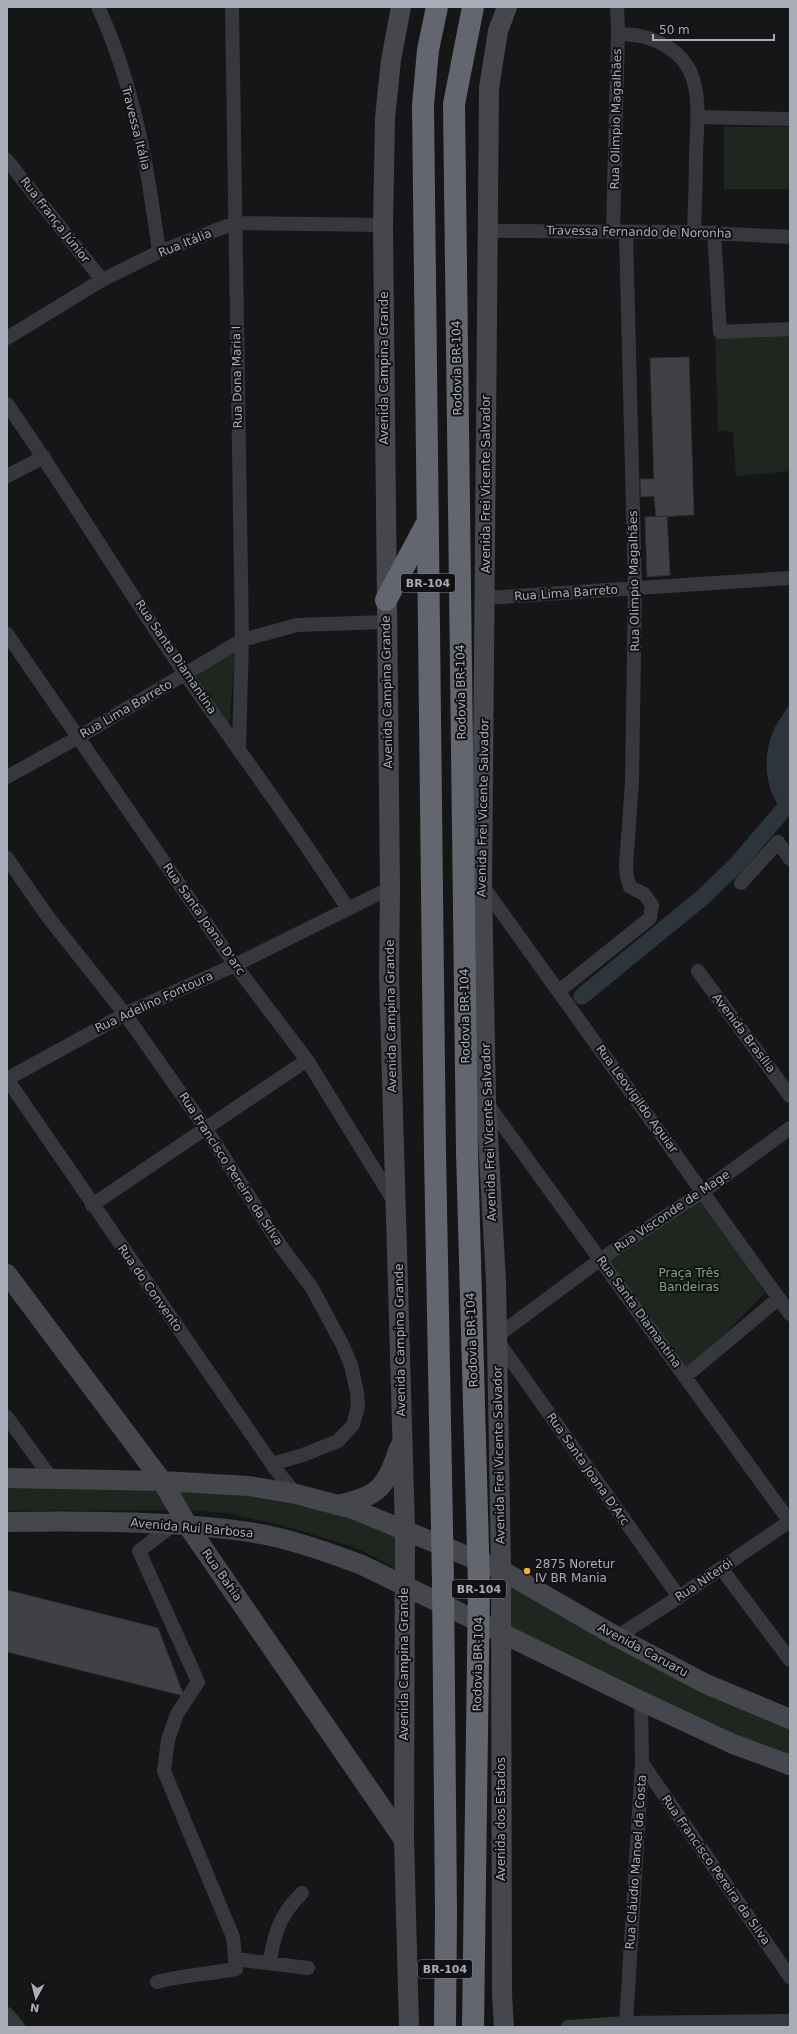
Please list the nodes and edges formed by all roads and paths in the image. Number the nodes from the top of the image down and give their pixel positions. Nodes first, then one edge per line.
1 (98, 7) edge
2 (232, 7) edge
3 (401, 7) edge
4 (507, 7) edge
5 (617, 7) edge
6 (436, 10) edge
7 (471, 14) edge
8 (618, 35) junction
9 (697, 117) junction
10 (790, 119) edge
11 (7, 160) edge
12 (234, 223) junction
13 (383, 225) junction
14 (487, 231) junction
15 (619, 231) junction
16 (694, 232) junction
17 (714, 232) junction
18 (790, 237) edge
19 (159, 252) junction
20 (102, 280) junction
21 (790, 329) edge
22 (7, 338) edge
23 (7, 404) edge
24 (44, 457) junction
25 (7, 476) edge
26 (427, 522) junction
27 (790, 578) edge
28 (635, 588) junction
29 (486, 598) junction
30 (386, 600) junction
31 (386, 622) junction
32 (7, 634) edge
33 (242, 640) junction
34 (186, 674) junction
35 (77, 738) junction
36 (239, 747) junction
37 (7, 777) edge
38 (7, 858) edge
39 (790, 859) edge
40 (741, 883) dead end
41 (482, 885) junction
42 (390, 888) junction
43 (348, 909) junction
44 (235, 965) junction
45 (698, 971) dead end
46 (559, 991) junction
47 (124, 1014) junction
48 (307, 1060) junction
49 (7, 1079) edge
50 (790, 1096) edge
51 (486, 1102) junction
52 (790, 1128) edge
53 (206, 1129) junction
54 (704, 1191) junction
55 (92, 1205) junction
56 (397, 1206) junction
57 (601, 1259) junction
58 (7, 1274) edge
59 (780, 1298) junction
60 (790, 1314) edge
61 (496, 1338) junction
62 (686, 1376) junction
63 (7, 1417) edge
64 (402, 1437) junction
65 (272, 1464) junction
66 (7, 1478) edge
67 (51, 1478) junction
68 (162, 1481) junction
69 (296, 1494) junction
70 (337, 1505) junction
71 (790, 1521) edge
72 (7, 1522) edge
73 (180, 1525) junction
74 (405, 1529) junction
75 (721, 1568) junction
76 (501, 1570) junction
77 (404, 1587) junction
78 (679, 1598) junction
79 (501, 1610) joint
80 (501, 1632) junction
81 (617, 1637) junction
82 (790, 1660) edge
83 (641, 1701) junction
84 (790, 1719) edge
85 (642, 1763) junction
86 (790, 1765) edge
87 (404, 1840) junction
88 (302, 1893) dead end
89 (235, 1959) junction
90 (269, 1963) junction
91 (308, 1968) dead end
92 (790, 1977) edge
93 (157, 1982) dead end
94 (7, 2014) edge
95 (790, 2021) edge
96 (626, 2022) junction
97 (18, 2027) edge
98 (409, 2027) edge
99 (445, 2027) edge
100 (473, 2027) edge
101 (504, 2027) edge
102 (568, 2027) edge

1 - 19 street, Travessa Itália
2 - 12 street, Rua Dona Maria I
3 - 13 main road, Avenida Campina Grande
4 - 14 main road, Avenida Frei Vicente Salvador
5 - 8 street, Rua Olimpio Magalhães
6 - 26 highway, BR-104
7 - 100 highway, Rodovia BR-104 / BR-104, bridge
8 - 9 street
8 - 15 street, Rua Olimpio Magalhães
9 - 10 street
9 - 16 street
11 - 20 street, Rua França Júnior
12 - 13 street, Rua Itália
12 - 19 street, Rua Itália
12 - 33 street, Rua Dona Maria I
13 - 30 main road, Avenida Campina Grande
14 - 15 street, Travessa Fernando de Noronha
14 - 29 main road, Avenida Frei Vicente Salvador
15 - 16 street, Travessa Fernando de Noronha
15 - 28 street, Rua Olimpio Magalhães
16 - 17 street, Travessa Fernando de Noronha
17 - 18 street, Travessa Fernando de Noronha
17 - 21 street
19 - 20 street, Rua Itália
20 - 22 street, Rua Itália
23 - 24 street, Rua Santa Diamantina
24 - 25 street
24 - 34 street, Rua Santa Diamantina
26 - 30 highway
26 - 99 highway, BR-104, bridge
27 - 28 street, Rua Lima Barreto
28 - 29 street, Rua Lima Barreto
28 - 46 street, Rua Olimpio Magalhães
29 - 41 main road, Avenida Frei Vicente Salvador
30 - 31 main road, Avenida Campina Grande
31 - 33 street, Rua Lima Barreto
31 - 42 main road, Avenida Campina Grande
32 - 35 street, Rua Santa Joana D'arc
33 - 34 street, Rua Lima Barreto
33 - 36 street, Rua Dona Maria I
34 - 35 street, Rua Lima Barreto
34 - 36 street, Rua Santa Diamantina
35 - 37 street, Rua Lima Barreto
35 - 44 street, Rua Santa Joana D'arc
36 - 43 street, Rua Santa Diamantina
38 - 47 street, Rua Francisco Pereira da Silva
39 - 40 street
41 - 46 street, Rua Leovigildo Aguiar
41 - 51 main road, Avenida Frei Vicente Salvador
42 - 43 street, Rua Adelino Fontoura
42 - 56 main road, Avenida Campina Grande
43 - 44 street, Rua Adelino Fontoura
44 - 47 street, Rua Adelino Fontoura
44 - 48 street, Rua Santa Joana D'arc
45 - 50 street, Avenida Brasília
46 - 54 street, Rua Leovigildo Aguiar
47 - 49 street, Rua Adelino Fontoura
47 - 53 street, Rua Francisco Pereira da Silva
48 - 53 street
48 - 56 street, Rua Santa Joana D'arc
49 - 55 street, Rua do Convento
51 - 57 street, Rua Santa Diamantina
51 - 61 main road, Avenida Frei Vicente Salvador
52 - 54 street, Rua Visconde de Mage
53 - 55 street
53 - 65 street, Rua Francisco Pereira da Silva
54 - 57 street, Rua Visconde de Mage
54 - 59 street, Rua Leovigildo Aguiar
55 - 65 street, Rua do Convento
56 - 64 main road, Avenida Campina Grande
57 - 61 street, Rua Visconde de Mage
57 - 62 street, Rua Santa Diamantina
58 - 68 main road, Rua Bahia
59 - 60 street, Rua Leovigildo Aguiar
59 - 62 street
61 - 76 main road, Avenida Frei Vicente Salvador
61 - 78 street, Rua Santa Joana D'Arc
62 - 71 street, Rua Santa Diamantina
63 - 67 street
64 - 70 main road
64 - 74 main road, Avenida Campina Grande
65 - 69 street, Rua do Convento
66 - 67 main road
67 - 68 main road
68 - 69 main road
68 - 73 main road, Rua Bahia
69 - 70 main road
70 - 74 main road
71 - 75 street, Rua Niterói
72 - 73 main road, Avenida Rui Barbosa
73 - 77 main road, Avenida Rui Barbosa
73 - 87 main road, Rua Bahia
73 - 89 street
74 - 76 main road
74 - 77 main road, Avenida Campina Grande
75 - 78 street, Rua Niterói
75 - 82 street
76 - 79 main road, Avenida Frei Vicente Salvador
76 - 81 main road, Avenida Caruaru
77 - 80 main road, Avenida Rui Barbosa
77 - 87 main road, Avenida Campina Grande
78 - 81 street, Rua Niterói
79 - 80 main road, Avenida dos Estados
80 - 83 main road
80 - 101 main road, Avenida dos Estados
81 - 84 main road, Avenida Caruaru
83 - 85 street, Rua Cláudio Manoel da Costa
83 - 86 main road
85 - 92 street, Rua Francisco Pereira da Silva
85 - 96 street, Rua Cláudio Manoel da Costa
87 - 98 main road, Avenida Campina Grande
88 - 90 street
89 - 90 street
89 - 93 street
90 - 91 street
94 - 97 street
95 - 96 street
96 - 102 street

